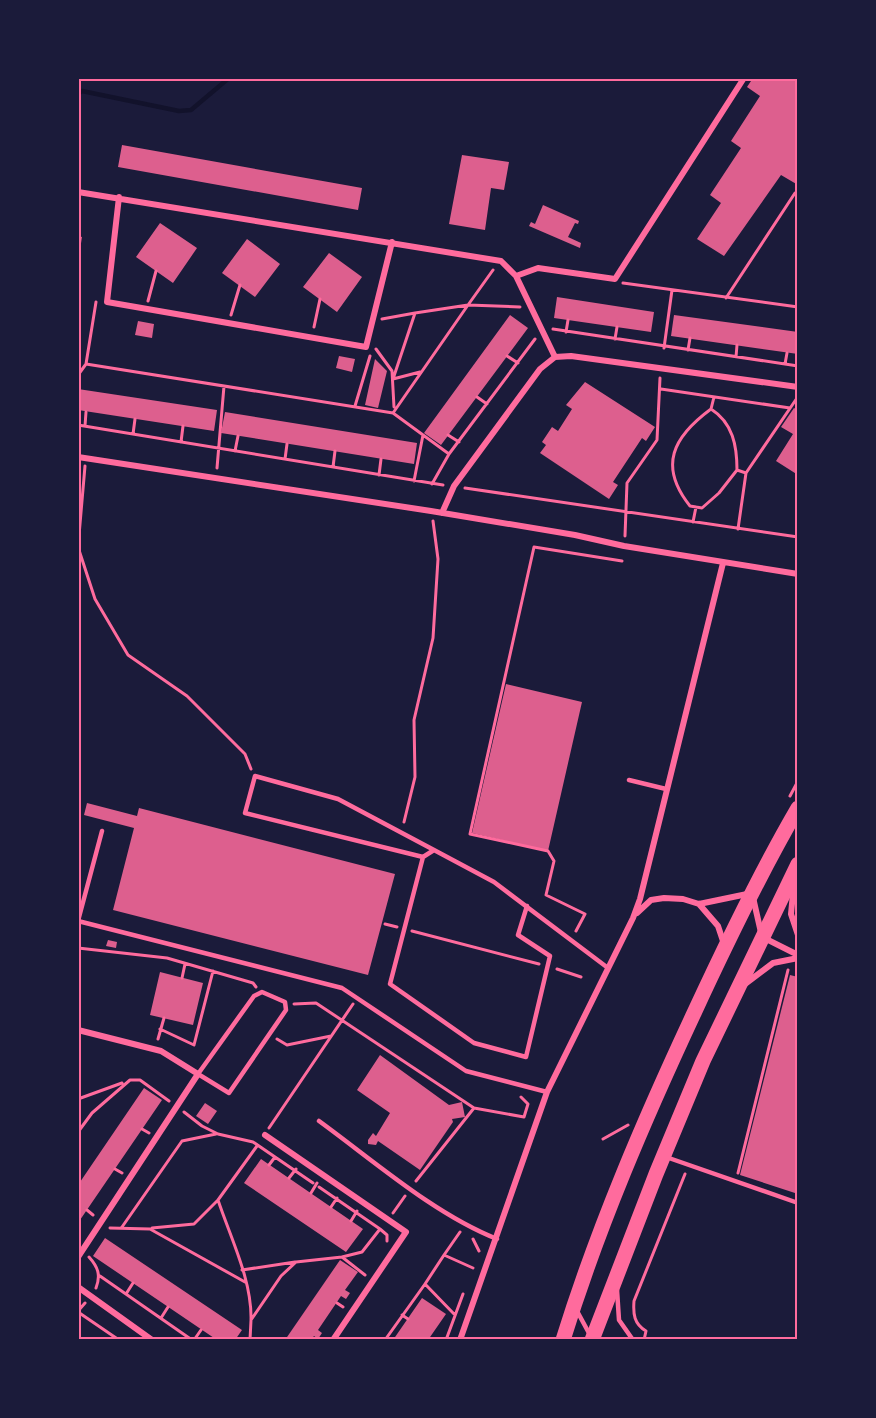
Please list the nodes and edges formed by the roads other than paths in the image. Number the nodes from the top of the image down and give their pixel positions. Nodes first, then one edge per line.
1 (744, 78) edge
2 (78, 192) edge
3 (119, 197) junction
4 (392, 242) junction
5 (516, 276) junction
6 (555, 357) junction
7 (798, 387) edge
8 (82, 458) edge
9 (442, 513) junction
10 (723, 563) junction
11 (798, 574) edge
12 (629, 780) dead end
13 (666, 789) junction
14 (798, 808) edge
15 (102, 831) dead end
16 (434, 850) junction
17 (423, 857) junction
18 (797, 866) edge
19 (752, 893) junction
20 (699, 904) junction
21 (527, 906) junction
22 (633, 918) junction
23 (798, 935) edge
24 (762, 937) junction
25 (725, 948) junction
26 (798, 956) edge
27 (608, 968) junction
28 (735, 991) junction
29 (78, 1030) edge
30 (198, 1074) junction
31 (547, 1092) junction
32 (319, 1121) dead end
33 (265, 1135) road end
34 (663, 1156) junction
35 (798, 1203) edge
36 (497, 1239) junction
37 (80, 1254) edge
38 (616, 1275) junction
39 (78, 1287) edge
40 (574, 1306) junction
41 (152, 1340) edge
42 (333, 1340) edge
43 (460, 1340) edge
44 (563, 1340) edge
45 (595, 1340) edge
46 (633, 1340) edge

1 - 5 street
2 - 3 street
3 - 4 street
3 - 4 street
4 - 5 street
5 - 6 street
6 - 7 street
6 - 9 street
8 - 9 street
9 - 10 street
10 - 11 street
10 - 13 street
12 - 13 lane
13 - 22 street
14 - 19 main road
15 - 31 lane
16 - 17 lane
16 - 17 lane
16 - 21 lane
17 - 21 lane
18 - 23 street
18 - 24 main road
19 - 20 street
19 - 24 street
19 - 25 main road
20 - 22 street
20 - 25 street
21 - 27 lane
22 - 27 street
24 - 26 street
24 - 28 main road
25 - 40 main road
26 - 28 street
27 - 31 street
28 - 34 main road
29 - 30 street
30 - 30 lane
30 - 37 street
31 - 36 street
32 - 36 lane
33 - 42 street
34 - 35 lane
34 - 38 main road
36 - 43 street
38 - 45 main road
38 - 46 lane
39 - 41 street
40 - 44 main road
40 - 45 lane

